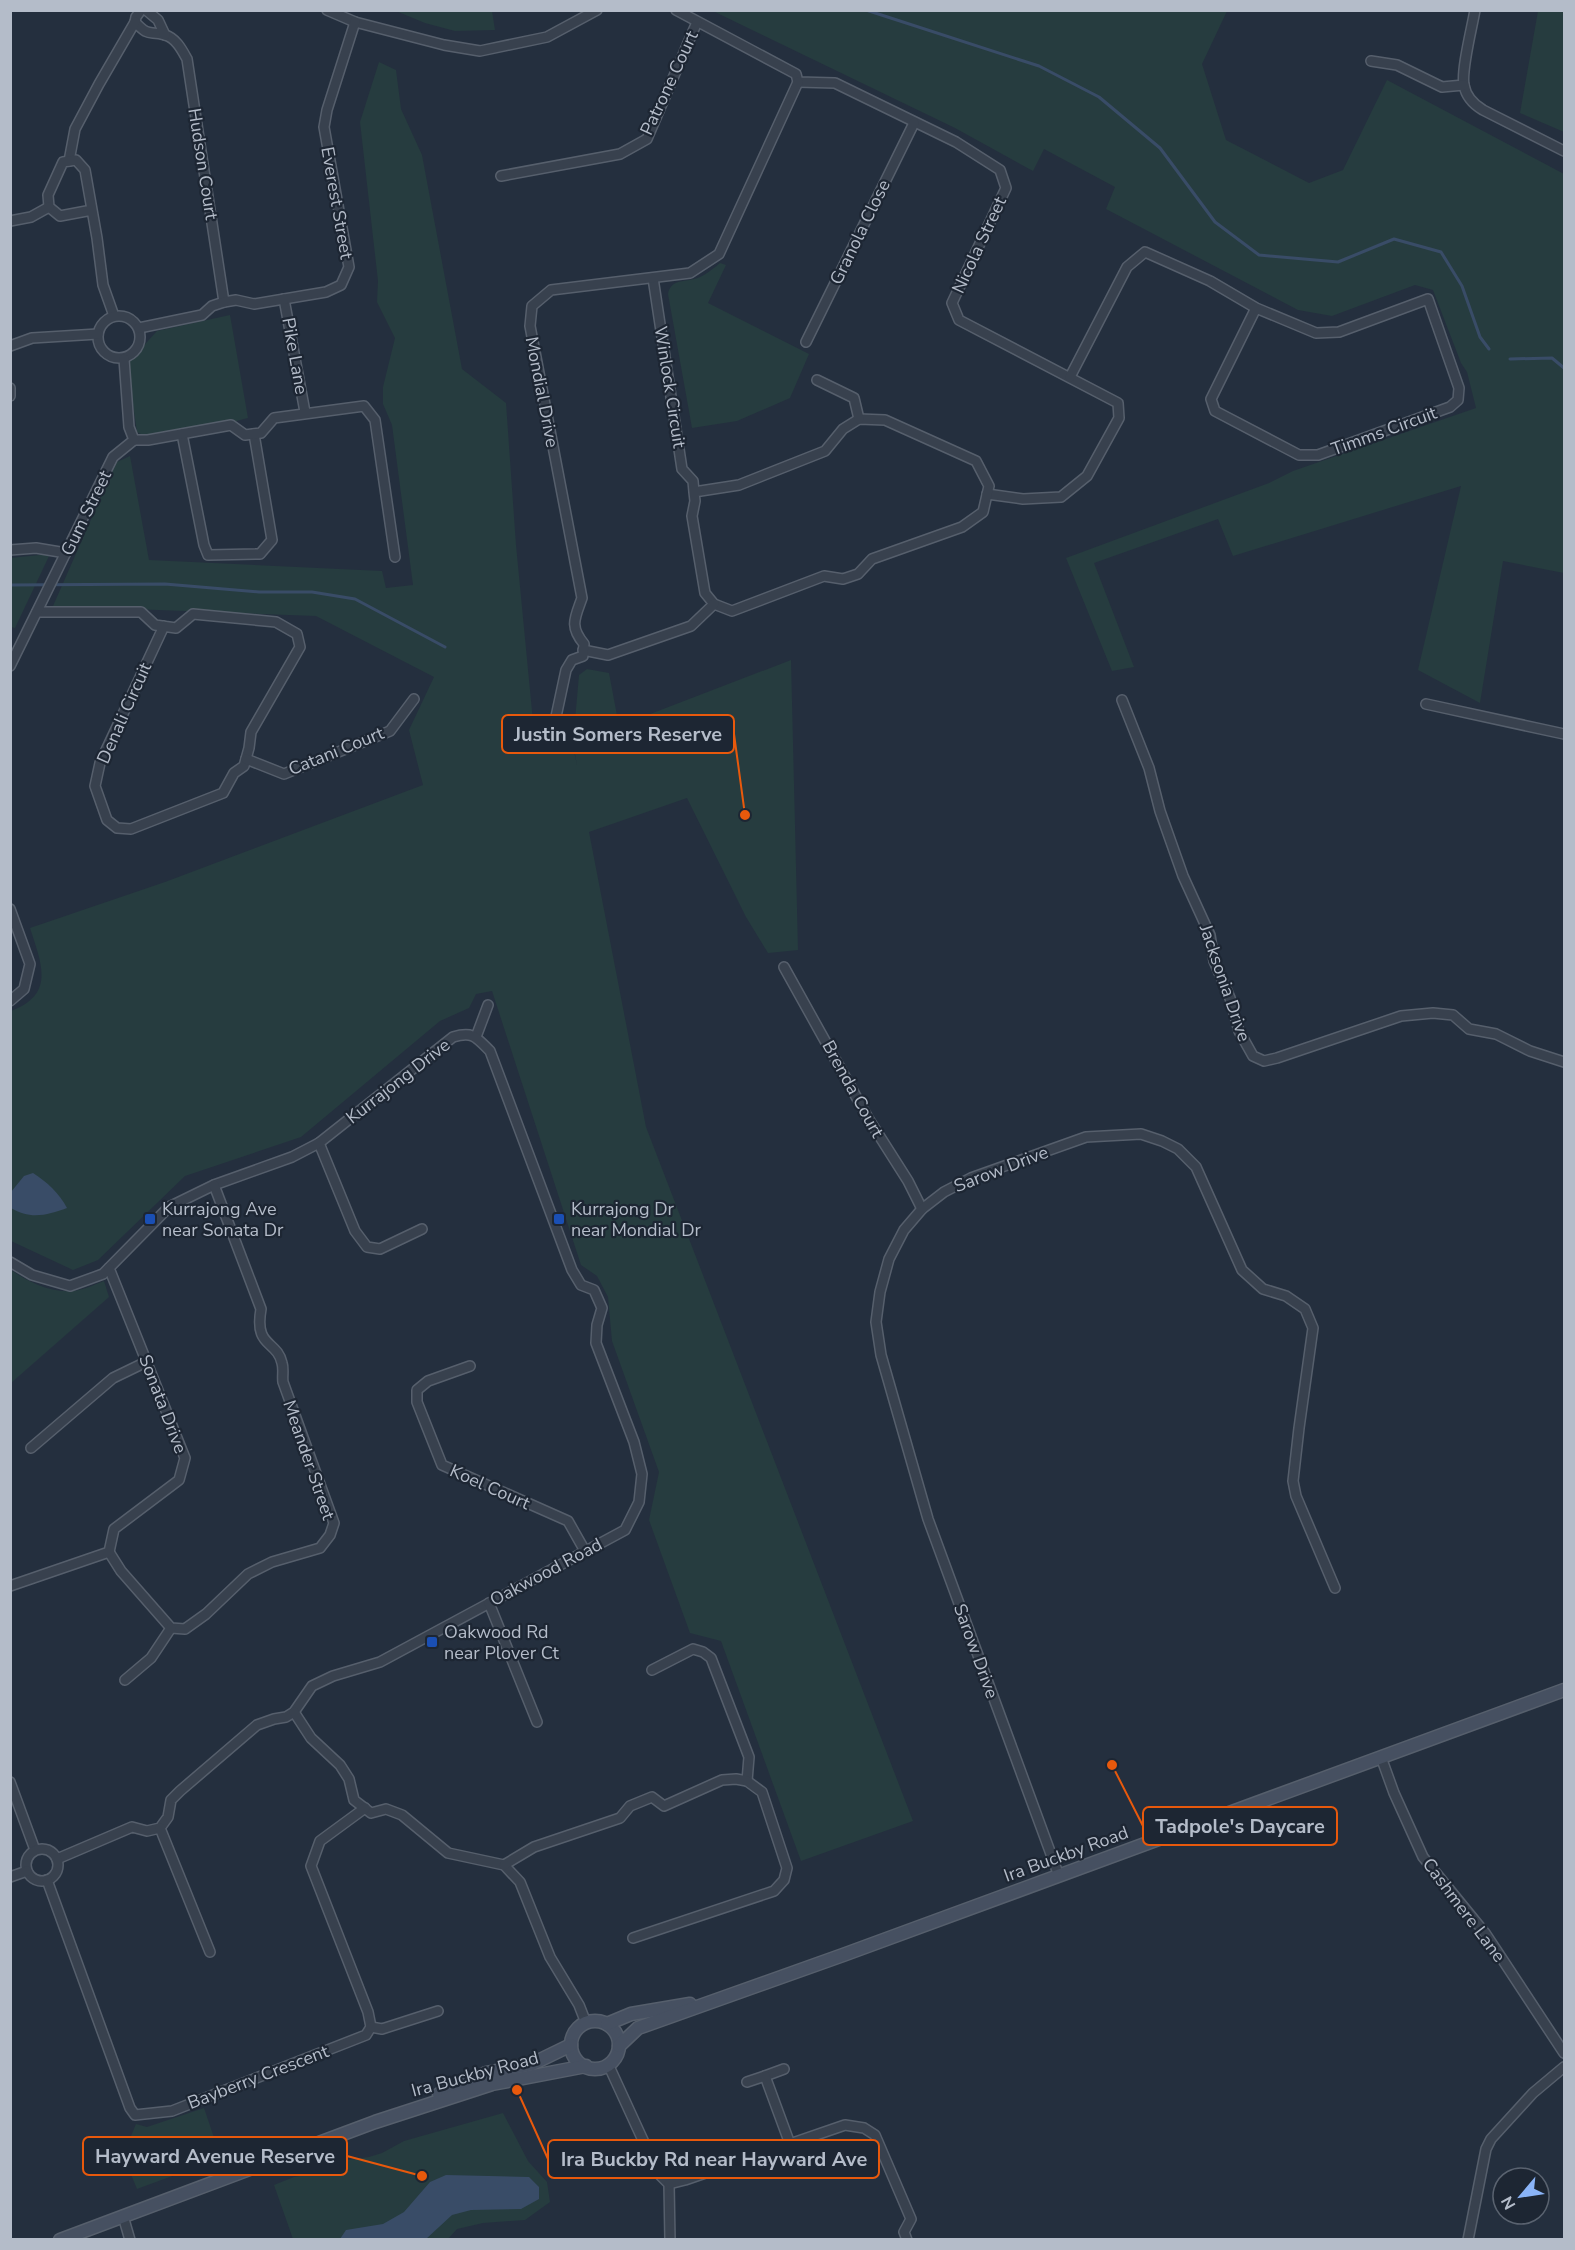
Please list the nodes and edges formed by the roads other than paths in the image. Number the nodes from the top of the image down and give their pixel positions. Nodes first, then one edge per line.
1 (141, 10) edge
2 (146, 10) edge
3 (327, 10) edge
4 (597, 10) edge
5 (676, 10) edge
6 (1475, 10) edge
7 (135, 22) junction
8 (356, 22) junction
9 (697, 22) junction
10 (165, 35) junction
11 (1371, 61) dead end
12 (798, 82) junction
13 (1464, 85) junction
14 (914, 123) junction
15 (1564, 151) edge
16 (69, 161) junction
17 (501, 176) dead end
18 (49, 207) junction
19 (92, 210) junction
20 (10, 221) edge
21 (653, 278) junction
22 (284, 299) junction
23 (224, 302) junction
24 (1256, 308) junction
25 (114, 316) junction
26 (139, 328) junction
27 (98, 334) junction
28 (806, 342) dead end
29 (10, 346) edge
30 (124, 359) junction
31 (1070, 377) junction
32 (817, 380) dead end
33 (10, 388) edge
34 (10, 396) edge
35 (305, 412) junction
36 (859, 418) junction
37 (182, 434) junction
38 (254, 434) junction
39 (134, 440) junction
40 (694, 492) junction
41 (987, 494) junction
42 (10, 550) edge
43 (66, 554) junction
44 (395, 557) dead end
45 (714, 604) junction
46 (37, 612) junction
47 (164, 626) junction
48 (584, 650) junction
49 (10, 666) edge
50 (414, 699) dead end
51 (1122, 700) dead end
52 (1426, 704) dead end
53 (1564, 734) edge
54 (551, 740) dead end
55 (246, 759) junction
56 (10, 909) edge
57 (784, 967) dead end
58 (10, 1001) edge
59 (488, 1005) dead end
60 (476, 1036) junction
61 (1564, 1062) edge
62 (319, 1143) junction
63 (214, 1185) junction
64 (922, 1209) junction
65 (422, 1229) dead end
66 (10, 1262) edge
67 (109, 1268) junction
68 (146, 1362) junction
69 (470, 1366) dead end
70 (31, 1448) dead end
71 (639, 1502) joint
72 (585, 1551) junction
73 (109, 1552) junction
74 (10, 1586) edge
75 (1335, 1588) dead end
76 (489, 1603) junction
77 (171, 1628) junction
78 (652, 1670) dead end
79 (125, 1680) dead end
80 (1564, 1690) edge
81 (294, 1712) junction
82 (537, 1722) dead end
83 (1381, 1757) junction
84 (747, 1781) junction
85 (10, 1782) edge
86 (365, 1808) junction
87 (160, 1828) junction
88 (35, 1850) junction
89 (57, 1859) junction
90 (504, 1865) junction
91 (27, 1871) junction
92 (1059, 1876) junction
93 (10, 1877) edge
94 (47, 1880) junction
95 (633, 1938) dead end
96 (210, 1952) dead end
97 (713, 2000) junction
98 (438, 2011) dead end
99 (585, 2023) junction
100 (607, 2024) junction
101 (371, 2027) junction
102 (571, 2045) junction
103 (619, 2046) junction
104 (1564, 2053) edge
105 (608, 2064) junction
106 (586, 2067) junction
107 (1564, 2067) edge
108 (784, 2069) dead end
109 (765, 2076) junction
110 (747, 2082) dead end
111 (375, 2122) junction
112 (790, 2144) junction
113 (669, 2184) junction
114 (123, 2216) junction
115 (906, 2239) edge
116 (60, 2240) edge
117 (130, 2240) edge
118 (670, 2240) edge
119 (1467, 2240) edge

1 - 7 street
2 - 10 street, Hudson Court
3 - 8 street
4 - 8 street
5 - 9 street
6 - 13 street
7 - 10 street, Hudson Court
7 - 16 street
8 - 22 street, Everest Street
9 - 12 street
9 - 17 street, Patrone Court
10 - 23 street, Hudson Court
11 - 13 street
12 - 14 street, Nicola Street
12 - 21 street, Mondial Drive
13 - 15 street
14 - 28 street, Granola Close
14 - 31 street, Nicola Street
16 - 18 street
16 - 19 street
18 - 19 street
18 - 20 street
19 - 25 street
21 - 40 street, Winlock Circuit
21 - 48 street, Mondial Drive
22 - 23 street, Everest Street
22 - 35 street, Pike Lane
23 - 26 street
24 - 24 street, Timms Circuit
24 - 31 street, Timms Circuit
25 - 26 street
25 - 27 street
26 - 30 street
27 - 29 street
27 - 30 street
30 - 39 street
31 - 41 street, Nicola Street
32 - 36 street
33 - 34 street
35 - 38 street
35 - 44 street
36 - 40 street
36 - 41 street
37 - 38 street
37 - 38 street
37 - 39 street
39 - 43 street, Gum Street
40 - 45 street, Winlock Circuit
41 - 45 street
42 - 43 street
43 - 46 street, Gum Street
45 - 48 street
46 - 47 street
46 - 49 street, Gum Street
47 - 55 street, Denali Circuit
47 - 55 street, Denali Circuit
48 - 54 street
50 - 55 street, Catani Court
51 - 61 street, Jacksonia Drive
52 - 53 street
56 - 58 street
57 - 64 street, Brenda Court
59 - 60 street
60 - 62 street, Kurrajong Drive
60 - 71 street, Kurrajong Drive
62 - 63 street, Kurrajong Drive
62 - 65 street
63 - 67 street, Kurrajong Drive
63 - 77 street, Meander Street
64 - 75 street, Sarow Drive
64 - 92 street, Sarow Drive
66 - 67 street, Kurrajong Drive
67 - 68 street, Sonata Drive
68 - 70 street
68 - 73 street, Sonata Drive
69 - 72 street, Koel Court
71 - 72 street, Oakwood Road
72 - 76 street, Oakwood Road
73 - 74 street
73 - 77 street
76 - 81 street, Oakwood Road
76 - 82 street
77 - 79 street
78 - 84 street
80 - 83 street, Ira Buckby Road
81 - 86 street
81 - 87 street
83 - 92 street, Ira Buckby Road
83 - 104 street, Cashmere Lane
84 - 90 street
84 - 95 street
85 - 88 street
86 - 90 street
86 - 101 street
87 - 89 street
87 - 96 street
88 - 89 street
88 - 91 street
89 - 94 street
90 - 99 street
91 - 93 street
91 - 94 street
92 - 97 street, Ira Buckby Road
94 - 101 street, Bayberry Crescent
97 - 100 street, Ira Buckby Road
97 - 103 street, Ira Buckby Road
98 - 101 street
99 - 100 street
99 - 102 street
100 - 103 street
102 - 106 street
102 - 111 street, Ira Buckby Road
103 - 105 street
105 - 106 street
105 - 113 street
106 - 111 street, Ira Buckby Road
107 - 119 street
108 - 109 street
109 - 110 street
109 - 112 street
111 - 114 street, Ira Buckby Road
112 - 113 street
112 - 115 street
113 - 118 street
114 - 116 street, Ira Buckby Road
114 - 117 street

